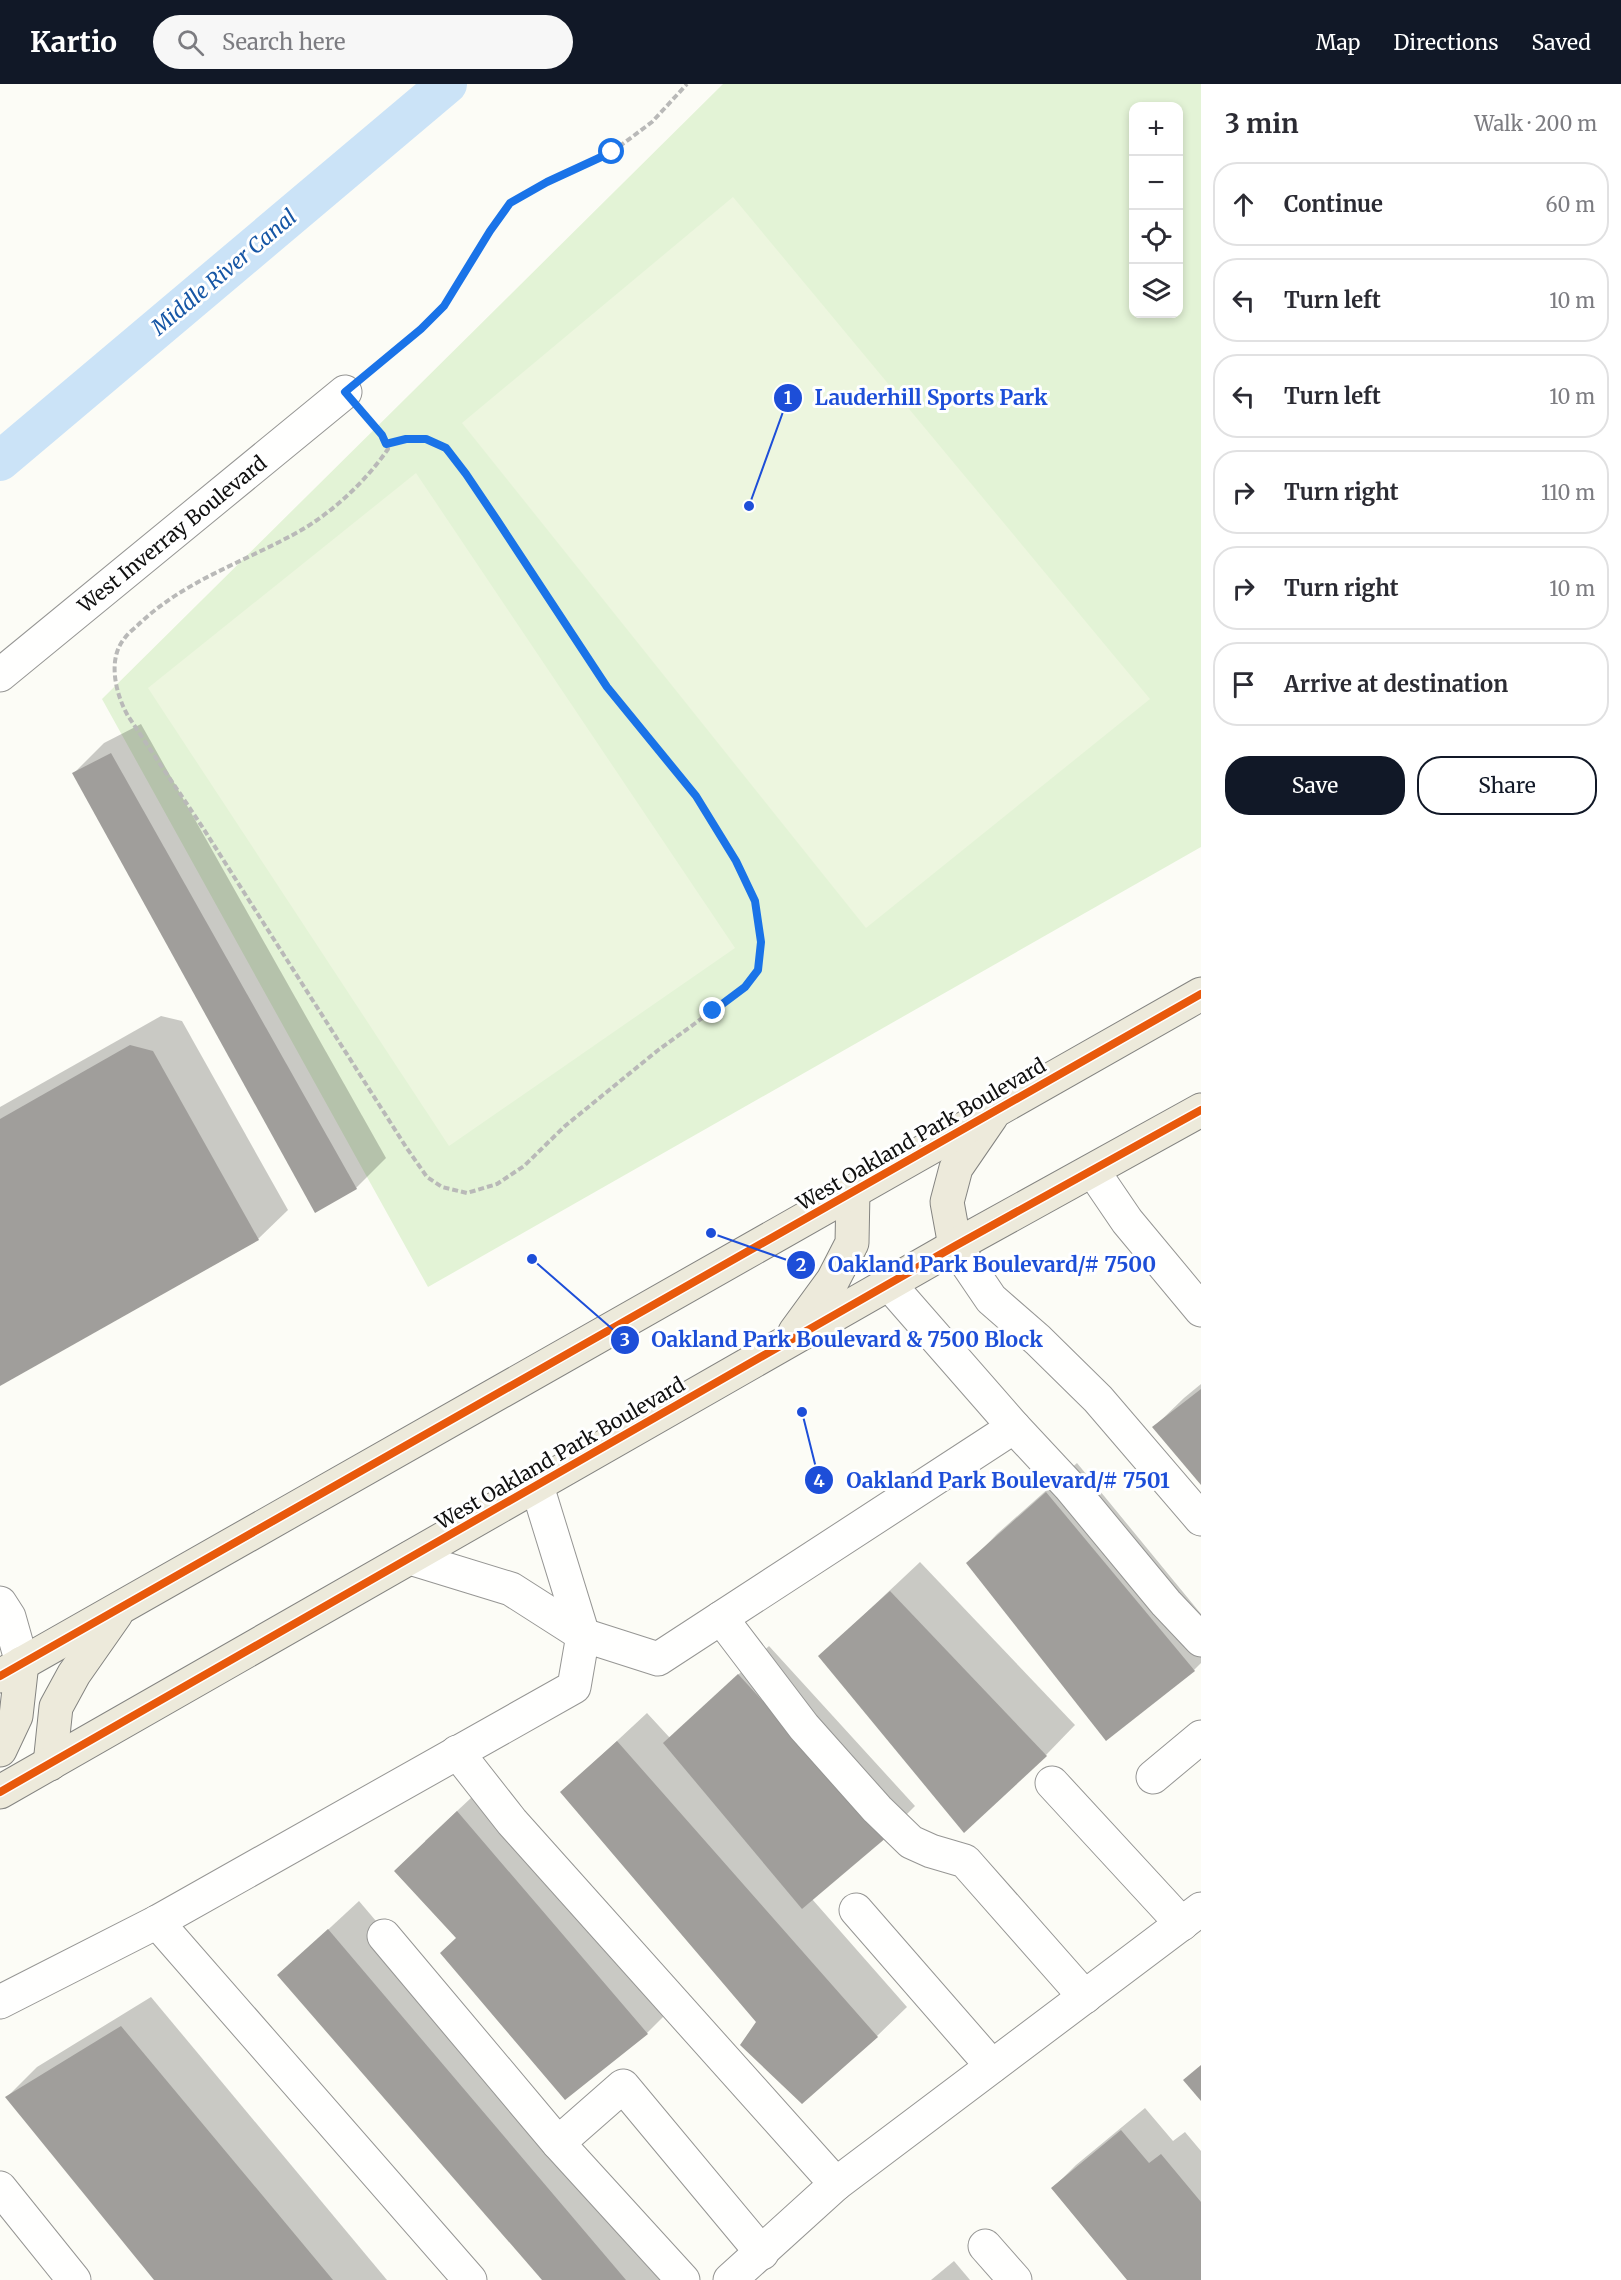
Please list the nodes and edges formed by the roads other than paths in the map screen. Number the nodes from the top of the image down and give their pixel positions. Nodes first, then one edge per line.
1 (345, 392) road end
2 (0, 675) edge
3 (1201, 994) edge
4 (1201, 1110) edge
5 (995, 1111) junction
6 (1093, 1171) junction
7 (853, 1191) junction
8 (955, 1246) junction
9 (889, 1284) junction
10 (1201, 1310) edge
11 (787, 1344) junction
12 (1014, 1427) junction
13 (537, 1485) junction
14 (1201, 1520) edge
15 (410, 1558) junction
16 (0, 1603) edge
17 (121, 1607) junction
18 (721, 1618) junction
19 (583, 1635) junction
20 (1201, 1640) edge
21 (11, 1670) edge
22 (1201, 1737) edge
23 (0, 1750) edge
24 (457, 1752) junction
25 (50, 1764) junction
26 (1153, 1777) dead end
27 (1052, 1783) dead end
28 (0, 1792) edge
29 (856, 1910) dead end
30 (1192, 1916) edge
31 (157, 1922) junction
32 (384, 1936) dead end
33 (1085, 1996) junction
34 (0, 2002) edge
35 (992, 2066) junction
36 (558, 2143) junction
37 (836, 2184) junction
38 (6, 2207) edge
39 (985, 2246) dead end
40 (762, 2253) junction
41 (74, 2280) edge
42 (470, 2280) edge
43 (683, 2280) edge
44 (730, 2280) edge
45 (1015, 2280) edge

1 - 2 street, West Inverray Boulevard
3 - 5 main road, West Oakland Park Boulevard
4 - 6 main road, West Oakland Park Boulevard
5 - 7 main road, West Oakland Park Boulevard
5 - 8 main road
6 - 8 main road, West Oakland Park Boulevard
6 - 10 street
7 - 11 main road
7 - 17 main road, West Oakland Park Boulevard
8 - 9 main road, West Oakland Park Boulevard
8 - 14 street
9 - 11 main road, West Oakland Park Boulevard
9 - 12 street
11 - 13 main road, West Oakland Park Boulevard
12 - 18 street
12 - 20 street
13 - 15 main road, West Oakland Park Boulevard
13 - 19 street
15 - 19 street
15 - 25 main road, West Oakland Park Boulevard
16 - 21 street
17 - 21 main road, West Oakland Park Boulevard
17 - 25 main road
18 - 19 street
18 - 33 street
19 - 24 street
21 - 23 main road
22 - 26 street
24 - 31 street
24 - 37 street
25 - 28 main road, West Oakland Park Boulevard
27 - 30 street
29 - 35 street
30 - 33 street
31 - 34 street
31 - 42 street
32 - 36 street
33 - 35 street
35 - 37 street
36 - 40 street
36 - 43 street
37 - 40 street
38 - 41 street
39 - 45 street
40 - 44 street

